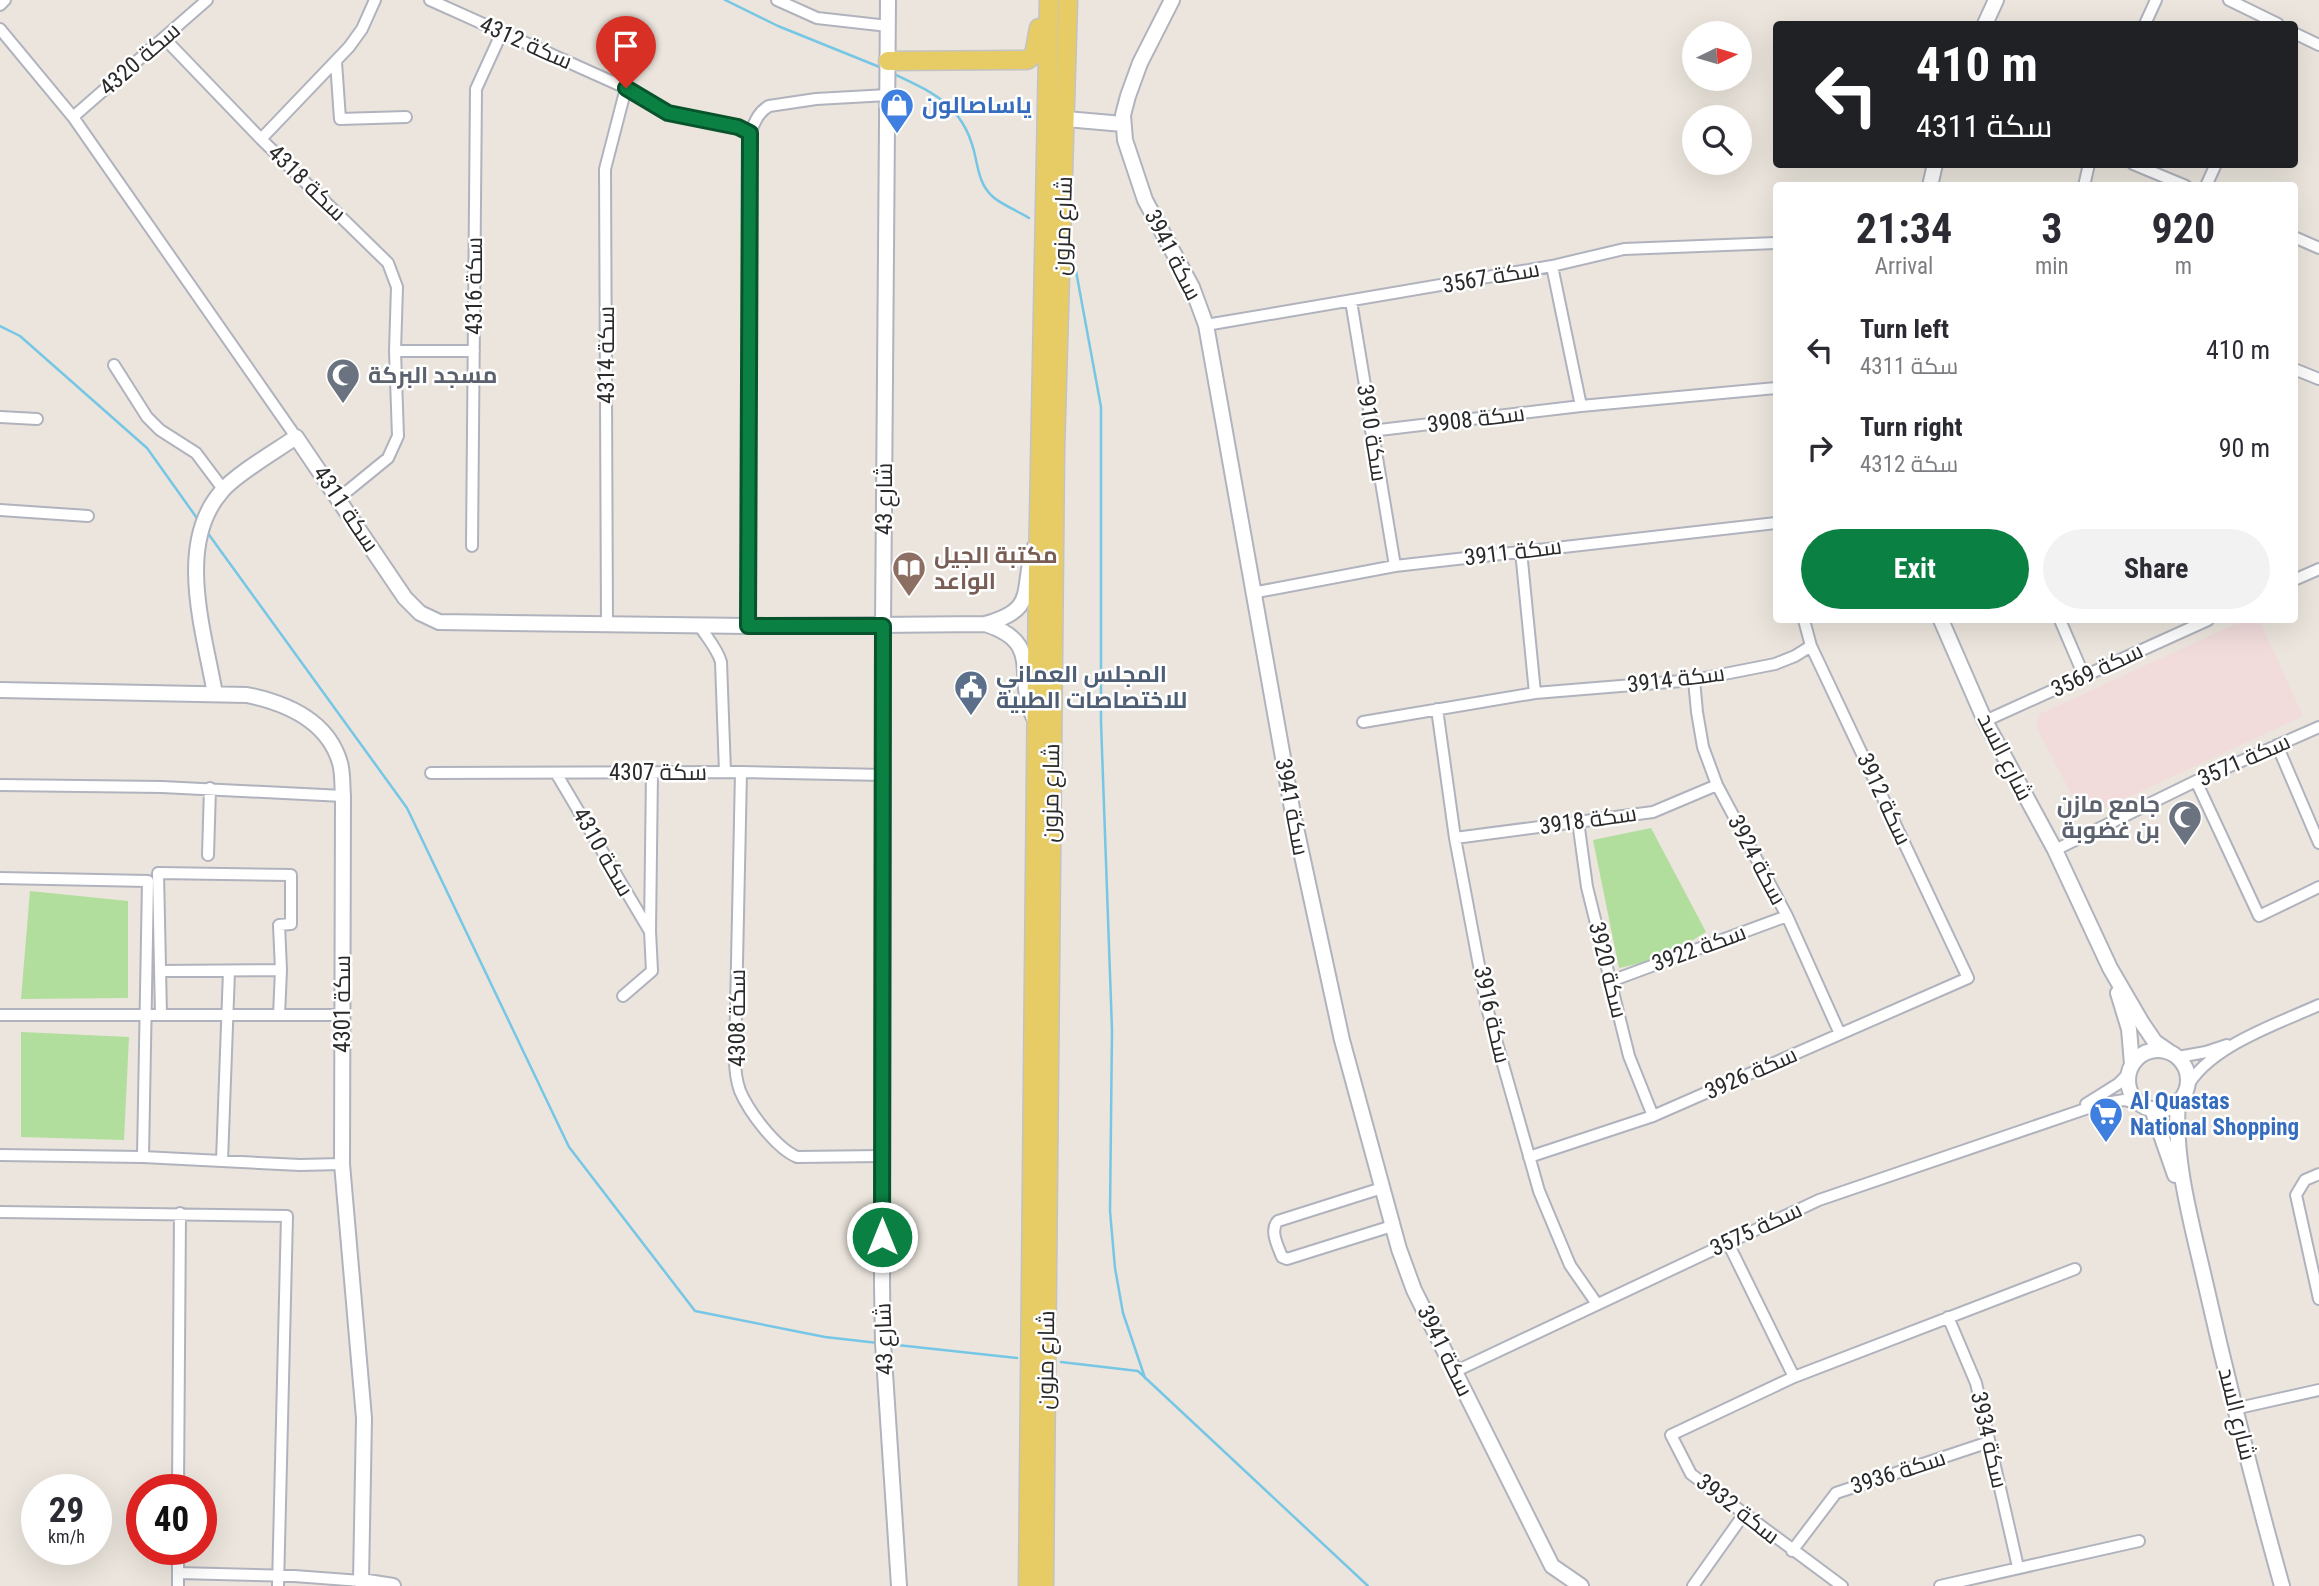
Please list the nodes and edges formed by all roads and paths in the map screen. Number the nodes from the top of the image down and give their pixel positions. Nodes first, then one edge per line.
1 (5, 0) edge
2 (207, 0) edge
3 (375, 0) edge
4 (430, 0) edge
5 (777, 0) edge
6 (888, 0) edge
7 (1042, 0) edge
8 (1049, 0) edge
9 (1069, 0) edge
10 (1172, 0) edge
11 (1996, 0) edge
12 (2156, 0) edge
13 (2229, 0) edge
14 (2244, 3) edge
15 (0, 5) edge
16 (1986, 21) edge
17 (2146, 21) edge
18 (2273, 21) edge
19 (888, 26) junction
20 (0, 29) edge
21 (2319, 29) edge
22 (502, 32) junction
23 (2298, 35) edge
24 (165, 39) junction
25 (2316, 43) edge
26 (888, 61) junction
27 (336, 62) junction
28 (626, 88) junction
29 (888, 95) junction
30 (73, 117) junction
31 (406, 117) dead end
32 (1066, 119) junction
33 (1123, 124) junction
34 (750, 133) junction
35 (261, 139) junction
36 (2143, 168) edge
37 (2176, 182) edge
38 (2298, 239) edge
39 (1773, 243) edge
40 (2319, 248) edge
41 (1552, 266) junction
42 (1350, 301) junction
43 (1206, 325) junction
44 (395, 351) junction
45 (474, 351) junction
46 (114, 365) dead end
47 (2298, 371) edge
48 (2319, 379) edge
49 (1773, 388) edge
50 (1581, 406) junction
51 (0, 417) edge
52 (37, 419) dead end
53 (1371, 431) junction
54 (296, 437) junction
55 (223, 489) junction
56 (339, 498) junction
57 (0, 510) edge
58 (88, 516) dead end
59 (1773, 523) edge
60 (1039, 538) junction
61 (472, 546) dead end
62 (1521, 551) junction
63 (1395, 566) junction
64 (2319, 569) edge
65 (2298, 578) edge
66 (1252, 593) junction
67 (1805, 623) edge
68 (1942, 623) edge
69 (2061, 623) edge
70 (2178, 623) edge
71 (2201, 623) edge
72 (607, 624) junction
73 (985, 624) junction
74 (699, 625) junction
75 (748, 626) junction
76 (883, 626) junction
77 (2182, 631) junction
78 (1811, 646) junction
79 (2084, 676) junction
80 (1694, 680) junction
81 (0, 690) edge
82 (1535, 693) junction
83 (215, 694) junction
84 (1437, 709) junction
85 (1985, 721) junction
86 (1363, 722) dead end
87 (1037, 723) junction
88 (2319, 727) edge
89 (2277, 745) junction
90 (652, 772) junction
91 (725, 772) junction
92 (741, 772) junction
93 (432, 773) dead end
94 (556, 773) junction
95 (884, 775) junction
96 (2196, 781) junction
97 (0, 785) edge
98 (1717, 786) junction
99 (210, 788) junction
100 (344, 796) junction
101 (1578, 821) junction
102 (1455, 838) junction
103 (2319, 843) edge
104 (2055, 850) junction
105 (208, 855) dead end
106 (0, 878) edge
107 (2319, 887) edge
108 (1787, 916) junction
109 (650, 931) junction
110 (2110, 968) junction
111 (281, 970) junction
112 (160, 971) junction
113 (229, 971) junction
114 (1968, 978) joint
115 (1611, 981) junction
116 (623, 996) dead end
117 (2319, 1004) edge
118 (1, 1015) edge
119 (146, 1015) junction
120 (161, 1015) junction
121 (227, 1015) junction
122 (279, 1015) junction
123 (342, 1015) junction
124 (1840, 1034) junction
125 (2249, 1037) junction
126 (2173, 1054) junction
127 (2130, 1069) junction
128 (2182, 1096) junction
129 (2146, 1106) junction
130 (2069, 1113) junction
131 (1653, 1116) junction
132 (0, 1155) edge
133 (882, 1156) junction
134 (143, 1157) junction
135 (1529, 1157) junction
136 (222, 1161) junction
137 (342, 1164) junction
138 (2319, 1174) edge
139 (1382, 1188) junction
140 (0, 1212) edge
141 (180, 1213) junction
142 (1392, 1226) junction
143 (2196, 1240) junction
144 (1728, 1243) junction
145 (2075, 1269) dead end
146 (2319, 1299) edge
147 (1597, 1304) junction
148 (1948, 1317) junction
149 (1454, 1372) junction
150 (1794, 1377) junction
151 (2319, 1390) edge
152 (2234, 1409) junction
153 (1989, 1441) junction
154 (178, 1474) edge
155 (1744, 1514) junction
156 (2139, 1541) dead end
157 (2270, 1542) junction
158 (1792, 1551) junction
159 (178, 1565) edge
160 (2018, 1567) junction
161 (178, 1573) junction
162 (278, 1581) edge
163 (361, 1581) junction
164 (178, 1586) edge
165 (393, 1586) edge
166 (899, 1586) edge
167 (1025, 1586) edge
168 (1044, 1586) edge
169 (1581, 1586) edge
170 (1693, 1586) edge
171 (1842, 1586) edge
172 (1940, 1586) edge
173 (2273, 1586) edge
174 (2282, 1586) edge

1 - 15 street
2 - 24 street, سكة 4320
3 - 27 street
4 - 22 street, سكة 4312
5 - 19 street
6 - 19 street, شارع 43
7 - 26 main road
8 - 60 main road, شارع مزون
9 - 32 main road, شارع مزون
10 - 33 street, سكة 3941
11 - 16 street
12 - 17 street
13 - 14 street
14 - 18 street
19 - 26 street, شارع 43
20 - 30 street, سكة 4311
21 - 25 street
22 - 28 street, سكة 4312
22 - 45 street, سكة 4316
23 - 25 street
24 - 30 street, سكة 4320
24 - 35 street, سكة 4318
26 - 29 street, شارع 43
27 - 31 street
27 - 35 street
28 - 34 street, سكة 4312
28 - 72 street, سكة 4314
29 - 34 street
29 - 76 street, شارع 43
30 - 54 street, سكة 4311
32 - 33 street
32 - 168 main road, شارع مزون
33 - 43 street, سكة 3941
34 - 75 street
35 - 44 street, سكة 4318
36 - 37 street
38 - 40 street
39 - 41 street, سكة 3567
41 - 42 street, سكة 3567
41 - 50 street
42 - 43 street, سكة 3567
42 - 53 street, سكة 3910
43 - 66 street, سكة 3941
44 - 45 street
44 - 56 street, سكة 4318
45 - 61 street, سكة 4316
46 - 55 street
47 - 48 street
49 - 50 street, سكة 3908
50 - 53 street, سكة 3908
51 - 52 street
53 - 63 street, سكة 3910
54 - 55 street
54 - 56 street, سكة 4311
55 - 83 street
56 - 72 street, سكة 4311
57 - 58 street
59 - 62 street, سكة 3911
60 - 73 street
60 - 87 main road, شارع مزون
62 - 63 street, سكة 3911
62 - 82 street
63 - 66 street, سكة 3911
64 - 65 street
66 - 139 street, سكة 3941
67 - 78 street, سكة 3912
68 - 85 street, شارع السد
69 - 79 street
70 - 77 street
71 - 77 street, سكة 3569
72 - 74 street, سكة 4311
73 - 76 street, سكة 4311
73 - 87 street
74 - 75 street, سكة 4311
74 - 91 street
75 - 76 street, سكة 4311
76 - 95 street, شارع 43
77 - 79 street, سكة 3569
78 - 80 street, سكة 3914
78 - 114 street, سكة 3912
79 - 85 street, سكة 3569
80 - 82 street, سكة 3914
80 - 98 street, سكة 3924
81 - 83 street, سكة 4301
82 - 84 street, سكة 3914
83 - 100 street, سكة 4301
84 - 86 street, سكة 3914
84 - 102 street, سكة 3916
85 - 104 street, شارع السد
87 - 167 main road, شارع مزون
88 - 89 street, سكة 3571
89 - 96 street, سكة 3571
89 - 103 street
90 - 91 street, سكة 4307
90 - 94 street, سكة 4307
90 - 109 street, سكة 4310
91 - 92 street, سكة 4307
92 - 95 street, سكة 4307
92 - 133 street, سكة 4308
93 - 94 street, سكة 4307
94 - 109 street, سكة 4310
95 - 133 street, شارع 43
96 - 104 street, سكة 3571
96 - 107 street
97 - 99 street
98 - 101 street, سكة 3918
98 - 108 street, سكة 3924
99 - 100 street
99 - 105 street
100 - 123 street, سكة 4301
101 - 102 street, سكة 3918
101 - 115 street, سكة 3920
102 - 135 street, سكة 3916
104 - 110 street, شارع السد
106 - 119 street
108 - 115 street, سكة 3922
108 - 124 street, سكة 3924
109 - 116 street, سكة 4310
110 - 126 street, شارع السد
110 - 127 street, شارع السد
111 - 112 street
111 - 113 street
111 - 122 street
112 - 113 street
112 - 120 street
113 - 121 street
114 - 124 street, سكة 3926
115 - 131 street, سكة 3920
117 - 125 street
118 - 119 street
119 - 120 street
119 - 134 street
120 - 121 street
121 - 122 street
121 - 136 street
122 - 123 street
123 - 137 street, سكة 4301
124 - 131 street, سكة 3926
125 - 126 street
125 - 128 street
126 - 127 street
126 - 128 street
127 - 129 street
127 - 130 street, سكة 3575
128 - 129 street
128 - 143 street, شارع السد
129 - 130 street, سكة 3575
129 - 143 street, شارع السد
130 - 144 street, سكة 3575
131 - 135 street, سكة 3926
132 - 134 street
133 - 166 street, شارع 43
134 - 136 street
135 - 147 street, سكة 3916
136 - 137 street
137 - 163 street, سكة 4301
138 - 146 street
139 - 142 street, سكة 3941
139 - 142 street
140 - 141 street
141 - 154 street
141 - 162 street
142 - 149 street, سكة 3941
143 - 152 street, شارع السد
144 - 147 street, سكة 3575
144 - 150 street
145 - 148 street, سكة 3932
147 - 149 street, سكة 3575
148 - 150 street, سكة 3932
148 - 153 street, سكة 3934
149 - 169 street, سكة 3941
150 - 155 street, سكة 3932
151 - 152 street
152 - 157 street, شارع السد
153 - 158 street, سكة 3936
153 - 160 street, سكة 3934
155 - 158 street, سكة 3932
155 - 170 street
156 - 160 street
157 - 173 street
157 - 174 street, شارع السد
158 - 171 street, سكة 3932
159 - 161 street
160 - 172 street
161 - 162 street
161 - 164 street
162 - 163 street
163 - 165 street

